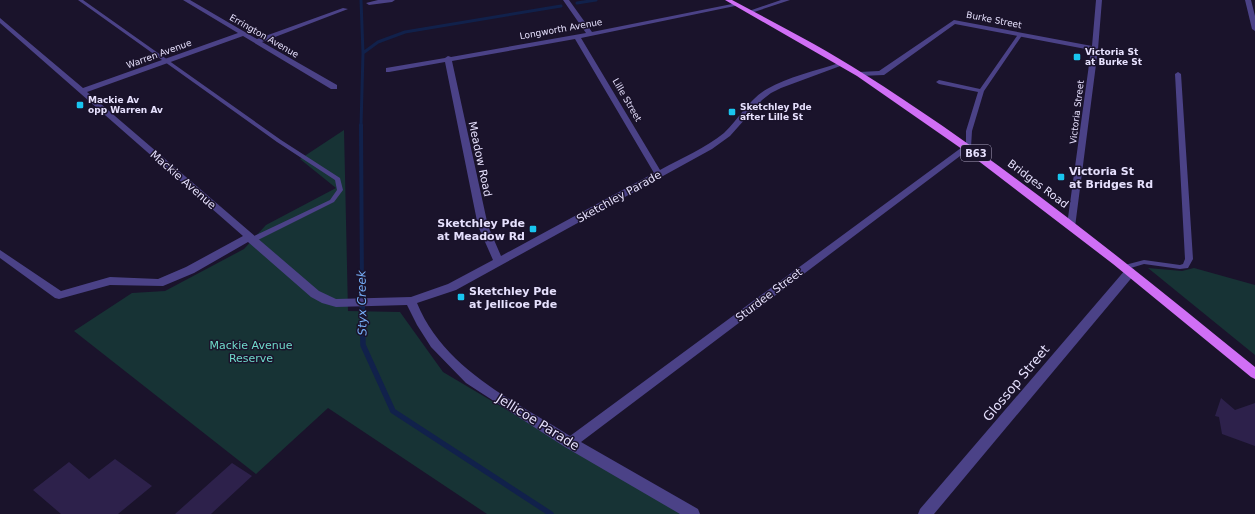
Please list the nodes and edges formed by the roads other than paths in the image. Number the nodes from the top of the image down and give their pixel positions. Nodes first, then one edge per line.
1 (80, 0) edge
2 (186, 0) edge
3 (392, 0) edge
4 (566, 0) edge
5 (728, 0) edge
6 (787, 0) edge
7 (1099, 0) edge
8 (1248, 0) edge
9 (369, 3) dead end
10 (736, 4) junction
11 (345, 9) dead end
12 (749, 12) junction
13 (0, 20) edge
14 (1255, 29) edge
15 (242, 34) junction
16 (590, 34) junction
17 (1020, 34) junction
18 (577, 36) junction
19 (256, 42) junction
20 (1095, 49) junction
21 (448, 58) junction
22 (166, 61) junction
23 (841, 64) junction
24 (389, 70) dead end
25 (881, 73) junction
26 (859, 74) junction
27 (1178, 74) dead end
28 (939, 82) dead end
29 (877, 85) junction
30 (334, 86) dead end
31 (82, 91) junction
32 (981, 92) junction
33 (968, 147) junction
34 (659, 175) junction
35 (1072, 226) junction
36 (250, 238) junction
37 (0, 253) edge
38 (499, 262) junction
39 (1127, 270) junction
40 (410, 301) junction
41 (381, 302) joint
42 (1255, 374) edge
43 (570, 442) junction
44 (693, 514) edge
45 (925, 514) edge

1 - 22 lane
2 - 15 street, Errington Avenue
3 - 9 street
4 - 16 street
5 - 10 main road, Bridges Road / B63
6 - 12 street
7 - 20 street, Victoria Street
8 - 14 street
10 - 12 main road, Bridges Road / B63
10 - 16 street, Longworth Avenue
11 - 19 street
12 - 23 main road, Bridges Road / B63
13 - 31 street, Mackie Avenue
15 - 19 street, Errington Avenue
15 - 22 street, Warren Avenue
16 - 18 street, Longworth Avenue
17 - 20 street, Burke Street
17 - 25 street, Burke Street
17 - 32 lane
18 - 21 street, Longworth Avenue
18 - 34 street, Lille Street
19 - 30 street, Errington Avenue
20 - 35 street, Victoria Street
21 - 24 street, Longworth Avenue
21 - 38 street, Meadow Road
22 - 31 street, Warren Avenue
22 - 36 lane
23 - 26 main road, Bridges Road / B63
23 - 34 street, Sketchley Parade
25 - 26 street
25 - 29 street
26 - 29 main road, Bridges Road / B63
27 - 39 lane
28 - 32 lane
29 - 33 main road, Bridges Road / B63
31 - 36 street, Mackie Avenue
32 - 33 lane
33 - 35 main road, Bridges Road / B63
33 - 43 street, Sturdee Street
34 - 38 street, Sketchley Parade
35 - 39 main road, Bridges Road / B63
36 - 37 street
36 - 41 street, Mackie Avenue
38 - 40 street, Sketchley Parade
39 - 42 main road, Bridges Road / B63
39 - 45 street, Glossop Street
40 - 41 street, Sketchley Parade
40 - 43 street, Jellicoe Parade
43 - 44 street, Jellicoe Parade

